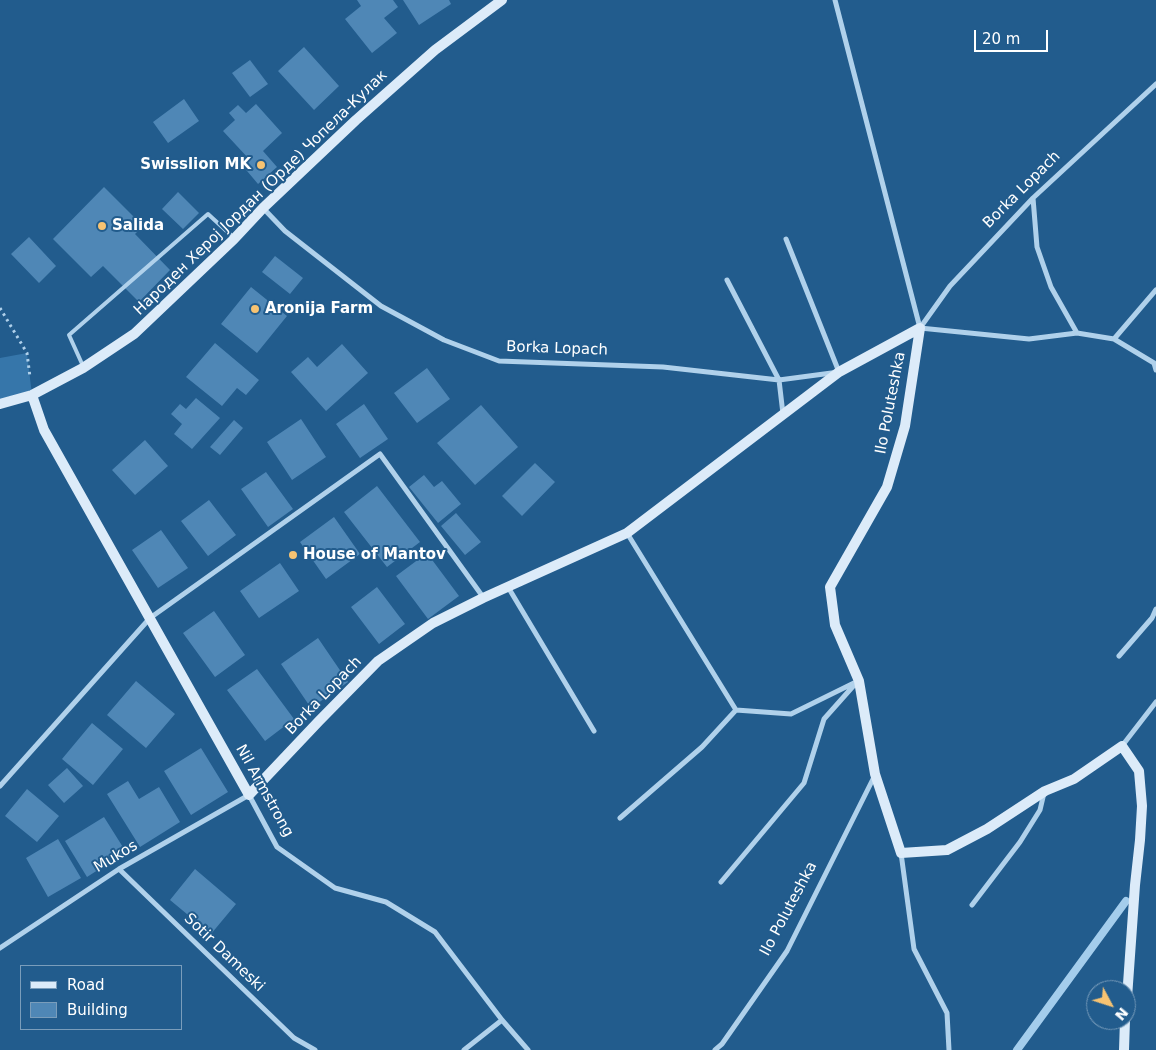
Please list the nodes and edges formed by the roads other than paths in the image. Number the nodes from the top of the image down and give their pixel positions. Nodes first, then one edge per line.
1 (502, 0) edge
2 (835, 0) edge
3 (1156, 84) edge
4 (1032, 198) junction
5 (263, 208) junction
6 (234, 239) junction
7 (786, 239) dead end
8 (727, 280) dead end
9 (1156, 290) edge
10 (920, 328) junction
11 (1077, 333) junction
12 (1114, 339) junction
13 (1155, 363) edge
14 (83, 368) junction
15 (1156, 370) edge
16 (839, 372) junction
17 (779, 380) junction
18 (32, 396) junction
19 (0, 404) edge
20 (783, 414) junction
21 (627, 533) junction
22 (508, 587) junction
23 (484, 598) junction
24 (1156, 609) edge
25 (150, 618) junction
26 (1119, 656) dead end
27 (859, 681) junction
28 (1156, 702) edge
29 (736, 710) junction
30 (594, 731) dead end
31 (1122, 746) junction
32 (875, 774) junction
33 (0, 786) edge
34 (1045, 791) junction
35 (249, 795) junction
36 (620, 818) dead end
37 (901, 854) junction
38 (118, 869) junction
39 (721, 882) dead end
40 (972, 905) dead end
41 (0, 948) edge
42 (1128, 980) edge
43 (502, 1020) junction
44 (1125, 1030) edge
45 (315, 1050) edge
46 (464, 1050) edge
47 (528, 1050) edge
48 (715, 1050) edge
49 (948, 1050) edge
50 (1124, 1050) edge

1 - 5 street, Народен Херој Јордан (Орде) Чопела-Кулак
2 - 10 street
3 - 4 street, Borka Lopach
4 - 10 street, Borka Lopach
4 - 11 street
5 - 6 street, Народен Херој Јордан (Орде) Чопела-Кулак
5 - 17 street, Borka Lopach
6 - 14 street, Народен Херој Јордан (Орде) Чопела-Кулак
6 - 14 lane
7 - 16 street
8 - 17 street
9 - 12 street
10 - 11 street
10 - 16 street, Borka Lopach
10 - 27 street, Ilo Poluteshka
11 - 12 street
12 - 13 street
13 - 15 street
14 - 18 street, Народен Херој Јордан (Орде) Чопела-Кулак
16 - 17 street, Borka Lopach
16 - 20 street, Borka Lopach
17 - 20 street
18 - 19 street, Народен Херој Јордан (Орде) Чопела-Кулак
18 - 25 street, Nil Armstrong
20 - 21 street, Borka Lopach
21 - 22 street, Borka Lopach
21 - 29 street
22 - 23 street, Borka Lopach
22 - 30 street
23 - 25 street
23 - 35 street, Borka Lopach
24 - 26 street
25 - 33 street
25 - 35 street, Nil Armstrong
27 - 29 street
27 - 32 street, Ilo Poluteshka
27 - 39 street
28 - 31 street
29 - 36 street
31 - 34 street
31 - 42 street
32 - 37 street, Ilo Poluteshka
32 - 48 street, Ilo Poluteshka
34 - 37 street
34 - 40 street
35 - 38 street, Mukos
35 - 43 street, Nil Armstrong
37 - 49 street, Ilo Poluteshka
38 - 41 street, Mukos
38 - 45 street, Sotir Dameski
43 - 46 street
43 - 47 street, Nil Armstrong
44 - 50 street

